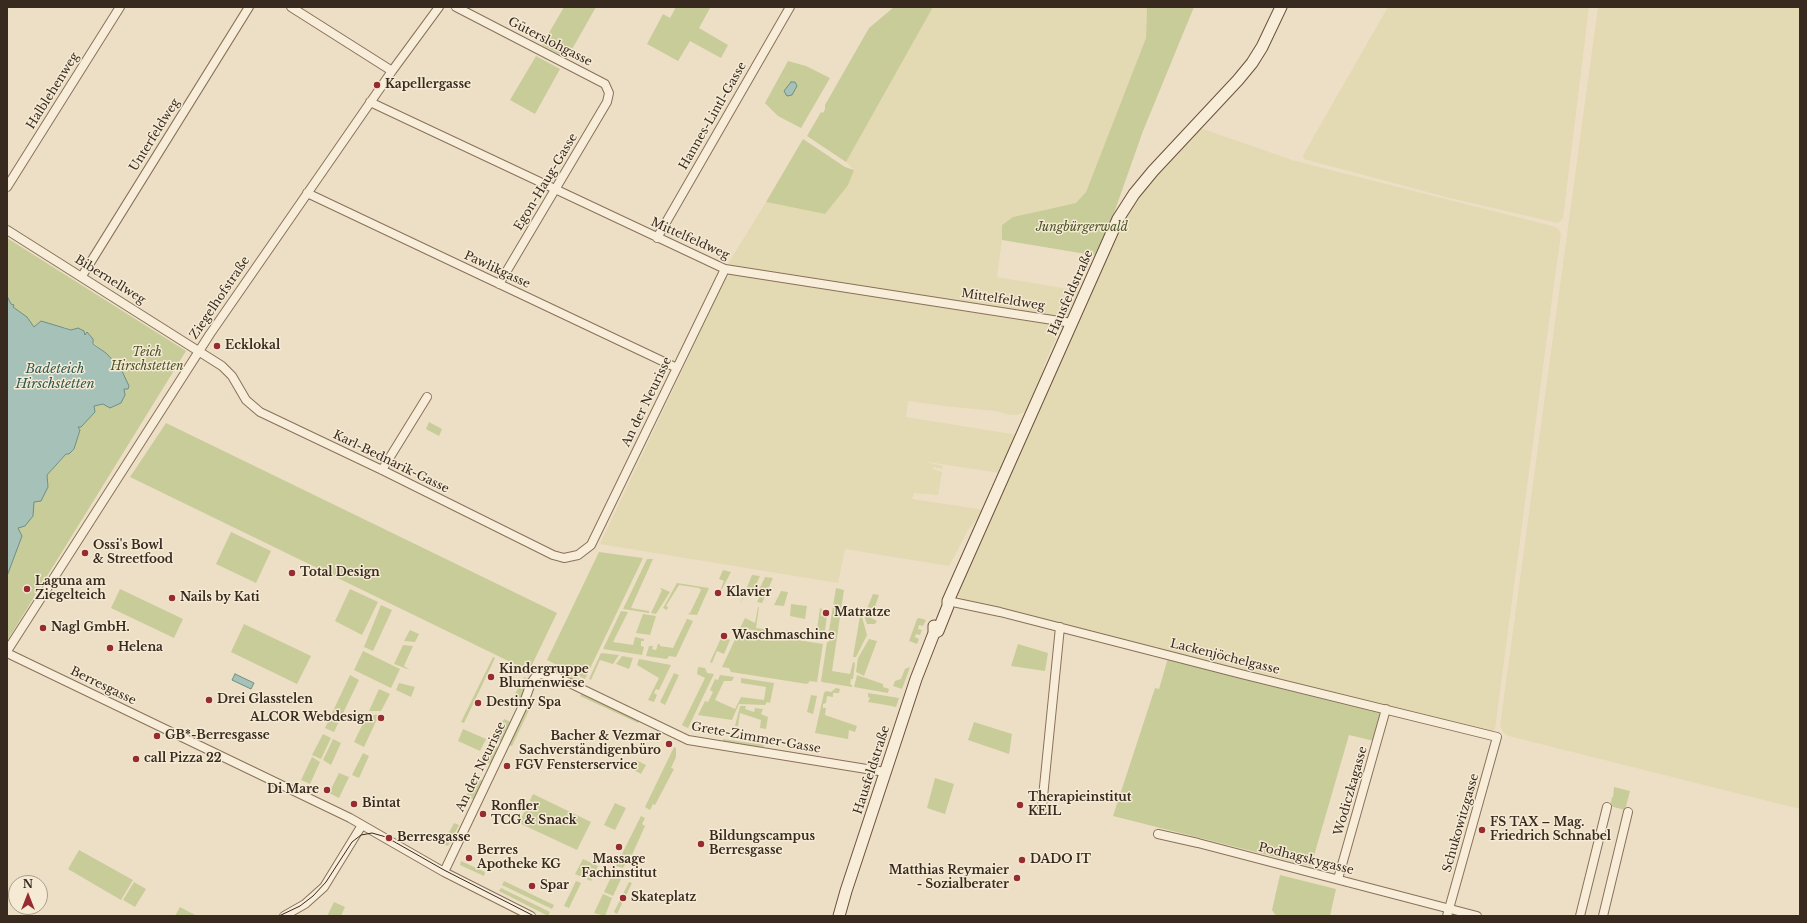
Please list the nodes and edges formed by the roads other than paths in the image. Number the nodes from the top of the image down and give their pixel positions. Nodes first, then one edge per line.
1 (120, 7) edge
2 (249, 7) edge
3 (291, 7) edge
4 (439, 7) edge
5 (456, 7) edge
6 (790, 7) edge
7 (1281, 7) edge
8 (392, 71) junction
9 (609, 90) joint
10 (370, 102) junction
11 (7, 187) edge
12 (556, 189) junction
13 (307, 193) junction
14 (7, 230) edge
15 (657, 238) junction
16 (725, 269) junction
17 (82, 276) junction
18 (499, 284) junction
19 (1072, 323) junction
20 (199, 351) junction
21 (677, 368) junction
22 (427, 397) dead end
23 (382, 470) junction
24 (592, 545) joint
25 (948, 602) junction
26 (1060, 627) junction
27 (7, 652) edge
28 (541, 674) joint
29 (1386, 709) junction
30 (1497, 737) joint
31 (885, 772) junction
32 (1042, 807) dead end
33 (1607, 807) dead end
34 (1628, 812) dead end
35 (362, 825) junction
36 (1158, 834) dead end
37 (444, 872) junction
38 (1338, 879) junction
39 (1448, 912) edge
40 (284, 916) edge
41 (531, 916) edge
42 (839, 916) edge
43 (1477, 916) edge
44 (1580, 916) edge
45 (1603, 916) edge

1 - 11 street, Halblehenweg
2 - 17 street, Unterfeldweg
3 - 8 street
4 - 8 street, Ziegelhofstraße
5 - 9 street, Güterslohgasse
6 - 15 street, Hannes-Lintl-Gasse
7 - 19 street, Hausfeldstraße
8 - 10 street, Ziegelhofstraße
9 - 12 street, Egon-Haug-Gasse
10 - 12 street, Mittelfeldweg
10 - 13 street, Ziegelhofstraße
12 - 15 street, Mittelfeldweg
12 - 18 street, Egon-Haug-Gasse
13 - 18 street, Pawlikgasse
13 - 20 street, Ziegelhofstraße
14 - 17 street, Bibernellweg
15 - 16 street, Mittelfeldweg
16 - 19 street, Mittelfeldweg
16 - 21 street, An der Neurisse
17 - 20 street, Bibernellweg
18 - 21 street, Pawlikgasse
19 - 25 street, Hausfeldstraße
20 - 23 street, Karl-Bednarik-Gasse
20 - 27 street, Ziegelhofstraße
21 - 24 street, An der Neurisse
22 - 23 street
23 - 24 street, Karl-Bednarik-Gasse
25 - 26 street, Lackenjöchelgasse
25 - 31 street, Hausfeldstraße
26 - 29 street, Lackenjöchelgasse
26 - 32 street
27 - 35 street, Berresgasse
28 - 31 street, Grete-Zimmer-Gasse
28 - 37 street, An der Neurisse
29 - 30 street, Lackenjöchelgasse
29 - 38 street, Wodiczkagasse
30 - 39 street, Schukowitzgasse
31 - 42 street, Hausfeldstraße
33 - 44 street
34 - 45 street
35 - 37 street, Berresgasse
35 - 40 street
36 - 38 street, Podhagskygasse
37 - 41 street, Berresgasse
38 - 39 street, Podhagskygasse
39 - 43 street, Podhagskygasse

